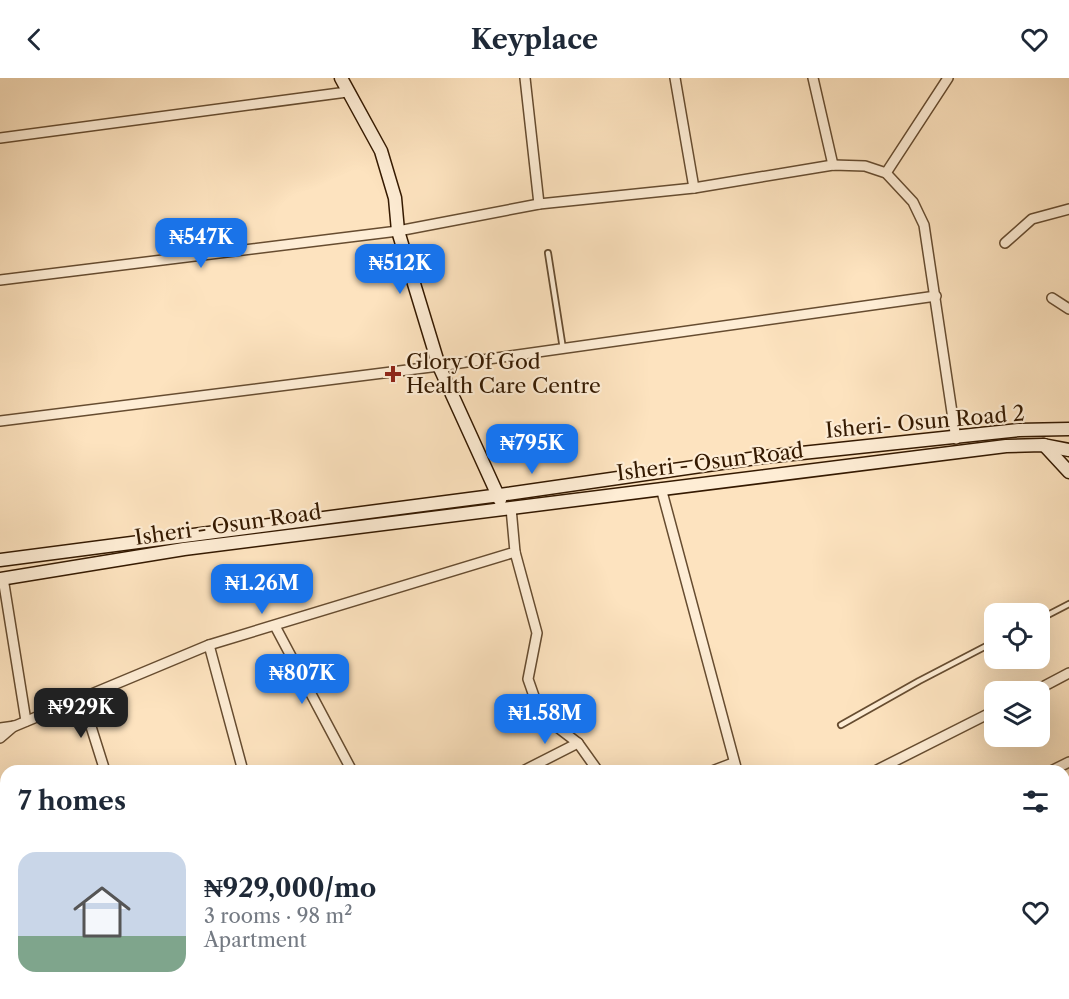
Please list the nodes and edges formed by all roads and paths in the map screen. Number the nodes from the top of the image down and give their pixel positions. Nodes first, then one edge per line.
1 (341, 78) edge
2 (525, 78) edge
3 (675, 78) edge
4 (813, 78) edge
5 (948, 78) edge
6 (347, 92) junction
7 (0, 138) edge
8 (833, 165) junction
9 (886, 173) junction
10 (694, 188) junction
11 (539, 204) junction
12 (1069, 209) edge
13 (398, 231) junction
14 (1005, 243) dead end
15 (548, 253) dead end
16 (0, 280) edge
17 (936, 296) junction
18 (1052, 298) dead end
19 (1069, 309) edge
20 (563, 349) junction
21 (439, 366) junction
22 (0, 421) edge
23 (1069, 429) edge
24 (956, 439) junction
25 (1043, 445) junction
26 (1069, 450) edge
27 (1069, 472) edge
28 (661, 488) junction
29 (500, 495) junction
30 (506, 508) junction
31 (515, 552) junction
32 (0, 560) edge
33 (2, 579) edge
34 (1069, 604) edge
35 (1050, 614) edge
36 (275, 626) junction
37 (209, 645) junction
38 (984, 647) edge
39 (1069, 673) edge
40 (1050, 683) edge
41 (82, 698) junction
42 (984, 716) edge
43 (26, 721) junction
44 (841, 725) dead end
45 (15, 726) junction
46 (0, 728) edge
47 (0, 738) edge
48 (578, 743) junction
49 (103, 765) edge
50 (241, 765) edge
51 (349, 765) edge
52 (535, 765) edge
53 (594, 765) edge
54 (734, 765) edge
55 (887, 765) edge

1 - 6 main road
2 - 11 street
3 - 10 street
4 - 8 street
5 - 9 street
6 - 7 street
6 - 13 main road
8 - 9 street
8 - 10 street
9 - 17 street
10 - 11 street
11 - 13 street
12 - 14 street
13 - 16 street
13 - 21 main road
15 - 20 lane
17 - 20 street
17 - 24 street
18 - 19 street
20 - 21 street
21 - 22 street
21 - 29 main road
23 - 24 main road, Isheri- Osun Road 2
24 - 29 main road, Isheri- Osun Road 2
25 - 26 main road, Isheri - Osun Road
25 - 27 main road
25 - 28 main road, Isheri - Osun Road
28 - 30 main road, Isheri - Osun Road
28 - 54 street
29 - 30 main road
29 - 32 main road, Isheri- Osun Road 2
30 - 31 street
30 - 33 main road, Isheri - Osun Road
31 - 36 street
31 - 48 street
33 - 43 street
34 - 35 lane
36 - 37 street
36 - 51 street
37 - 41 street
37 - 50 street
38 - 44 lane
39 - 40 street
41 - 43 street
41 - 49 street
42 - 55 street
43 - 45 street
45 - 46 street
45 - 47 street
48 - 52 street
48 - 53 street

